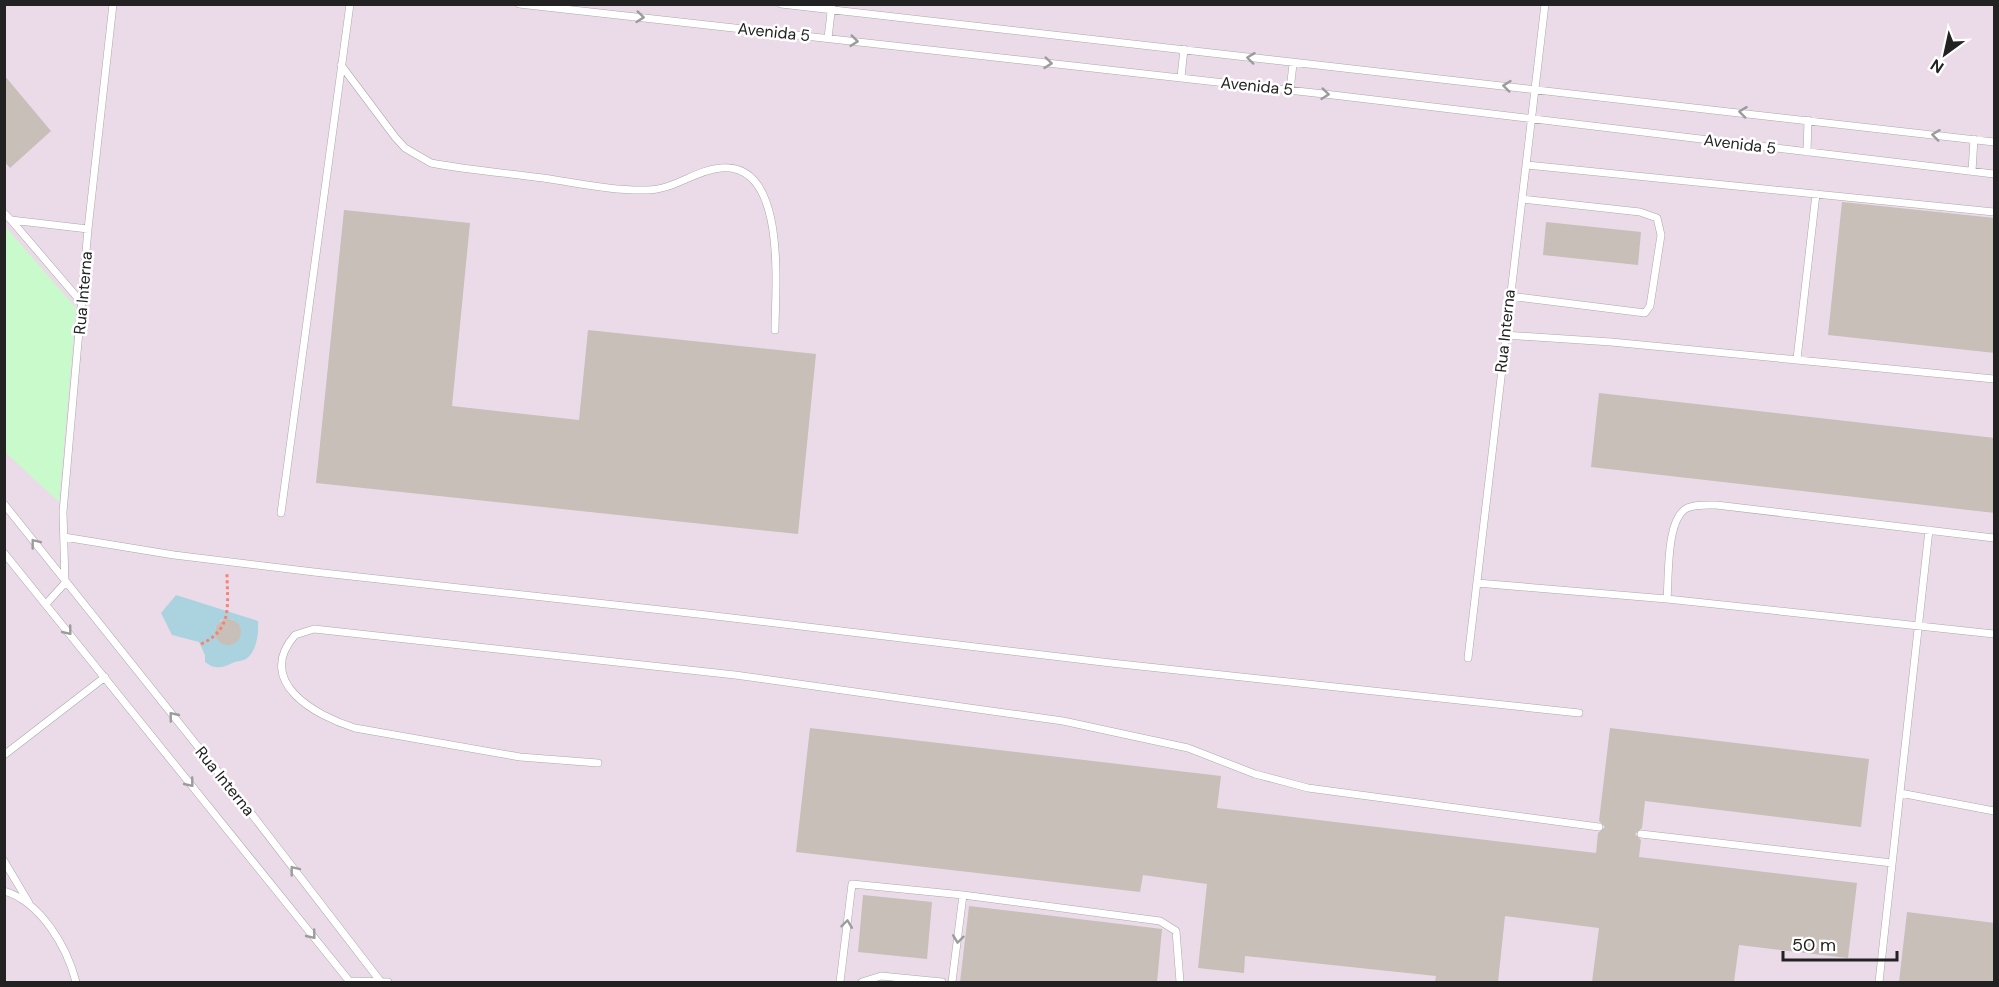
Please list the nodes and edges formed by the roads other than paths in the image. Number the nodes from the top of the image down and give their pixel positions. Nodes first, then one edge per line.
1 (112, 4) edge
2 (350, 4) edge
3 (519, 4) edge
4 (781, 4) edge
5 (1545, 4) edge
6 (831, 7) edge
7 (583, 8) edge
8 (828, 38) junction
9 (1184, 49) junction
10 (1293, 64) junction
11 (341, 65) junction
12 (1180, 77) junction
13 (1536, 88) junction
14 (1290, 90) junction
15 (1532, 119) junction
16 (1808, 120) junction
17 (1974, 139) junction
18 (1995, 142) edge
19 (1807, 152) junction
20 (1527, 165) junction
21 (1972, 171) junction
22 (1995, 174) edge
23 (1816, 194) junction
24 (1522, 199) junction
25 (1995, 212) edge
26 (4, 213) edge
27 (11, 220) junction
28 (88, 229) junction
29 (1509, 297) junction
30 (82, 303) junction
31 (775, 330) dead end
32 (1505, 335) junction
33 (1797, 359) junction
34 (1995, 379) edge
35 (4, 504) edge
36 (281, 513) dead end
37 (1929, 530) junction
38 (64, 537) junction
39 (1995, 538) edge
40 (4, 553) edge
41 (65, 583) junction
42 (1477, 583) junction
43 (1667, 599) junction
44 (46, 604) junction
45 (1918, 627) junction
46 (1995, 634) edge
47 (1468, 658) dead end
48 (105, 677) junction
49 (1579, 713) dead end
50 (4, 755) edge
51 (598, 763) dead end
52 (1900, 793) junction
53 (1995, 811) edge
54 (1599, 827) dead end
55 (1641, 834) dead end
56 (4, 861) edge
57 (1892, 863) junction
58 (4, 891) edge
59 (963, 895) junction
60 (30, 904) junction
61 (76, 982) edge
62 (349, 982) edge
63 (380, 982) edge
64 (388, 982) edge
65 (840, 982) edge
66 (862, 982) edge
67 (942, 982) edge
68 (952, 982) edge
69 (1180, 982) edge
70 (1879, 982) edge

1 - 28 lane, Rua Interna
2 - 11 lane
3 - 7 lane, Avenida 5
4 - 6 lane, Avenida 5
5 - 13 lane, Rua Interna
6 - 8 lane
6 - 9 lane, Avenida 5
7 -> 8 lane, Avenida 5
8 -> 12 lane, Avenida 5
10 -> 9 lane, Avenida 5
9 - 12 lane
13 -> 10 lane, Avenida 5
10 - 14 lane
11 - 31 lane
11 - 36 lane
12 - 14 lane, Avenida 5
13 - 15 lane, Rua Interna
16 -> 13 lane, Avenida 5
14 -> 15 lane, Avenida 5
15 - 19 lane, Avenida 5
15 - 20 lane, Rua Interna
17 -> 16 lane, Avenida 5
16 - 19 lane
17 - 18 lane, Avenida 5
17 - 21 lane
19 - 21 lane, Avenida 5
20 - 23 lane
20 - 24 lane, Rua Interna
21 - 22 lane, Avenida 5
23 - 25 lane
23 - 33 lane
24 - 29 lane, Rua Interna
24 - 29 lane
26 - 27 lane
27 - 28 lane
27 - 30 lane
28 - 30 lane, Rua Interna
29 - 32 lane, Rua Interna
30 - 38 lane, Rua Interna
32 - 33 lane
32 - 42 lane, Rua Interna
33 - 34 lane
41 -> 35 lane, Rua Interna
37 - 39 lane
37 - 43 lane
37 - 45 lane
38 - 41 lane, Rua Interna
38 - 49 lane
40 - 44 lane
41 - 44 lane
63 -> 41 lane, Rua Interna
42 - 43 lane
42 - 47 lane, Rua Interna
43 - 45 lane
44 -> 48 lane
45 - 46 lane
45 - 52 lane
48 - 50 lane
48 -> 62 lane
51 - 54 lane
52 - 53 lane
52 - 57 lane
55 - 57 lane
56 - 60 lane
57 - 70 lane
58 - 60 lane
65 -> 59 lane
59 -> 68 lane
59 - 69 lane
60 - 61 lane
62 - 63 lane
63 - 64 lane
66 - 67 lane

